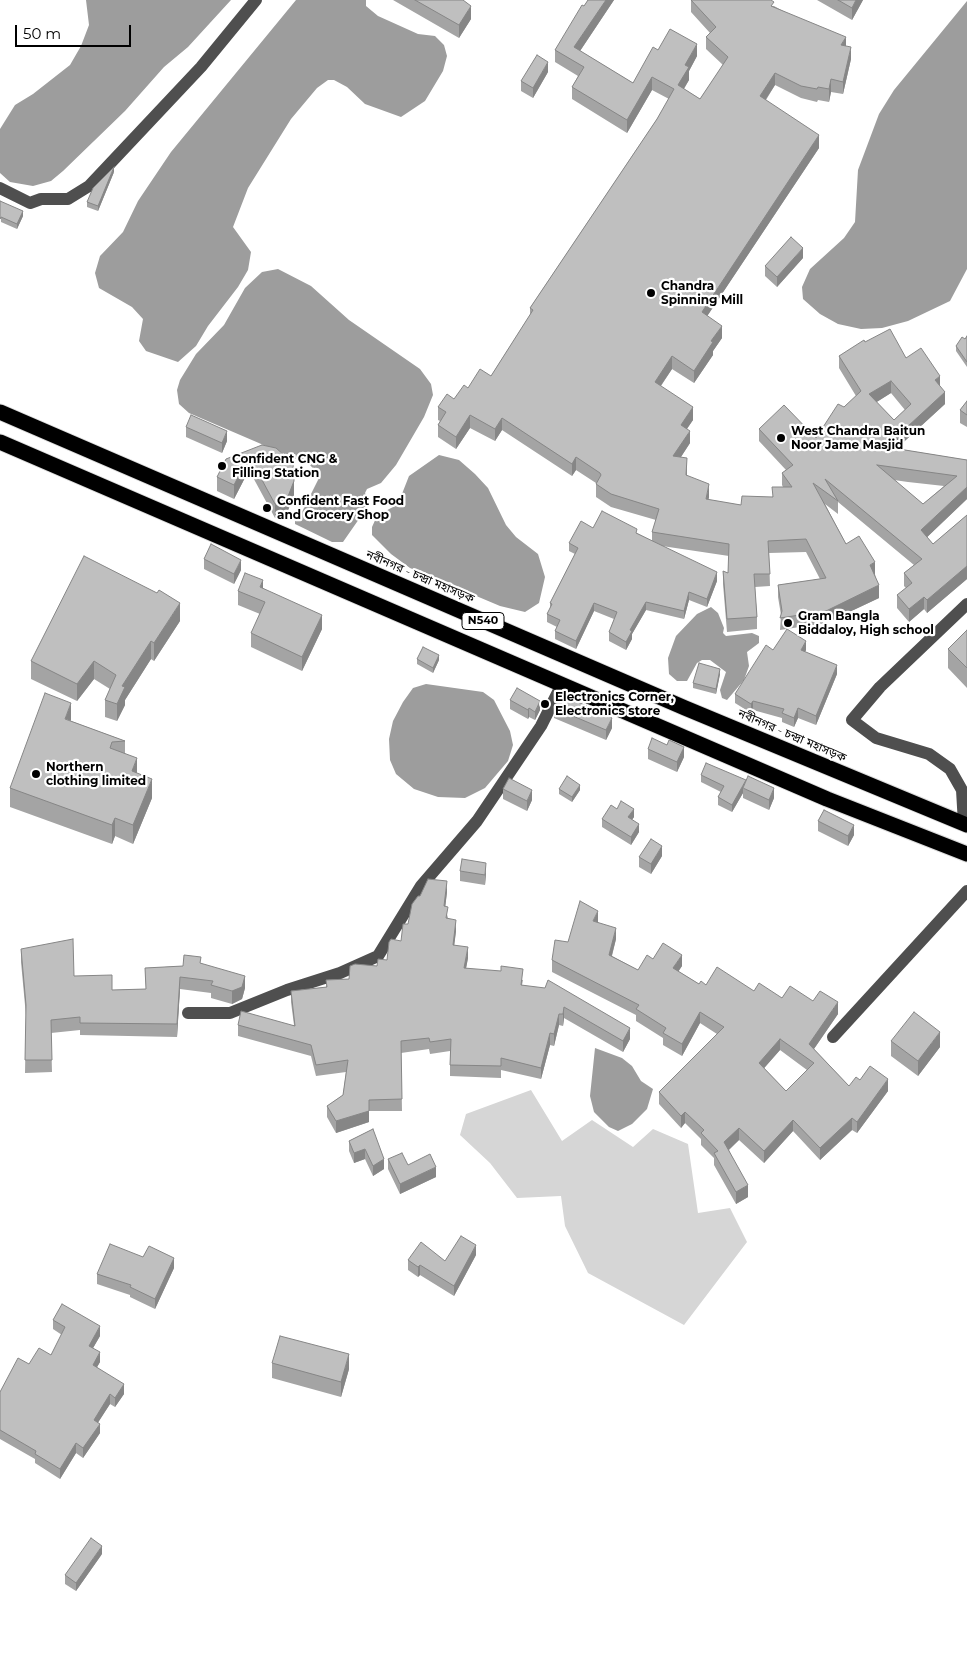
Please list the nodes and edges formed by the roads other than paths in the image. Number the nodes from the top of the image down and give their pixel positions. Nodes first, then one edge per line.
1 (256, 0) edge
2 (0, 188) edge
3 (0, 412) edge
4 (0, 442) edge
5 (967, 604) edge
6 (562, 684) junction
7 (966, 824) edge
8 (967, 854) edge
9 (967, 891) edge
10 (188, 1013) dead end
11 (833, 1037) dead end

1 - 2 street
3 - 7 highway, নবীনগর - চন্দ্রা মহাসড়ক / N540
4 - 6 highway, N540
5 - 7 street
6 - 8 highway, N540
6 - 10 street
9 - 11 street

